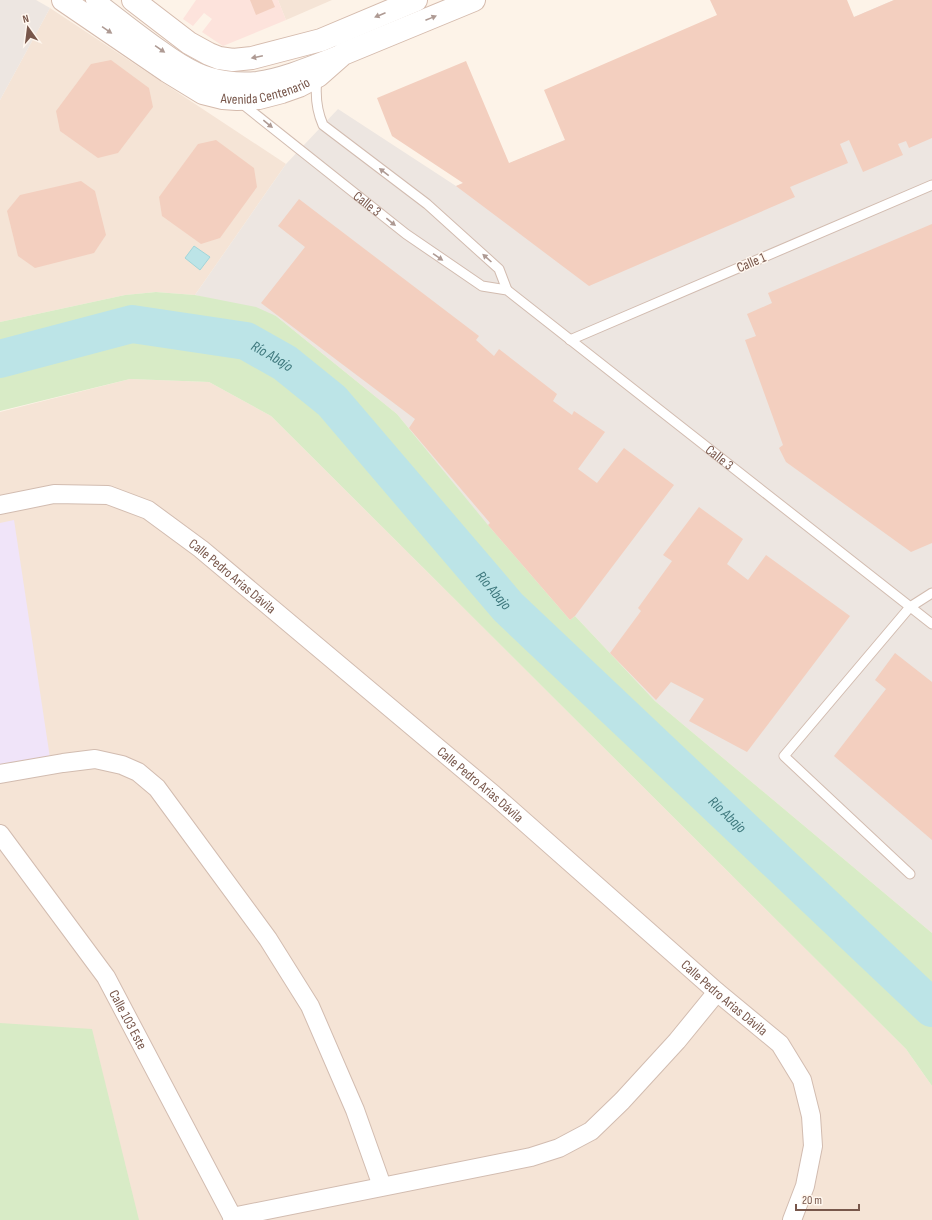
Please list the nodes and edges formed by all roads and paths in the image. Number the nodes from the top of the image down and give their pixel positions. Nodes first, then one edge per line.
1 (63, 0) edge
2 (133, 0) edge
3 (416, 0) edge
4 (474, 0) edge
5 (83, 12) edge
6 (343, 54) junction
7 (318, 76) junction
8 (237, 100) junction
9 (932, 185) edge
10 (507, 290) junction
11 (570, 340) junction
12 (0, 505) edge
13 (932, 593) edge
14 (910, 607) junction
15 (932, 624) edge
16 (0, 774) edge
17 (0, 834) edge
18 (910, 874) dead end
19 (717, 992) junction
20 (382, 1186) junction
21 (233, 1219) edge
22 (792, 1220) edge

1 - 5 main road, Avenida Centenario
3 -> 2 main road, Avenida Centenario
6 -> 4 main road, Avenida Centenario
5 -> 6 street
5 -> 8 main road, Avenida Centenario
6 - 7 main road, Avenida Centenario
7 - 8 main road, Avenida Centenario
10 -> 7 lane
8 -> 10 lane, Calle 3
9 - 11 lane, Calle 1
10 - 11 lane, Calle 3
11 - 14 lane, Calle 3
12 - 19 street, Calle Pedro Arias Dávila
13 - 14 lane
14 - 15 lane, Calle 3
14 - 18 lane
16 - 20 street
17 - 21 street, Calle 103 Este
19 - 20 street
19 - 22 street, Calle Pedro Arias Dávila
20 - 21 street

